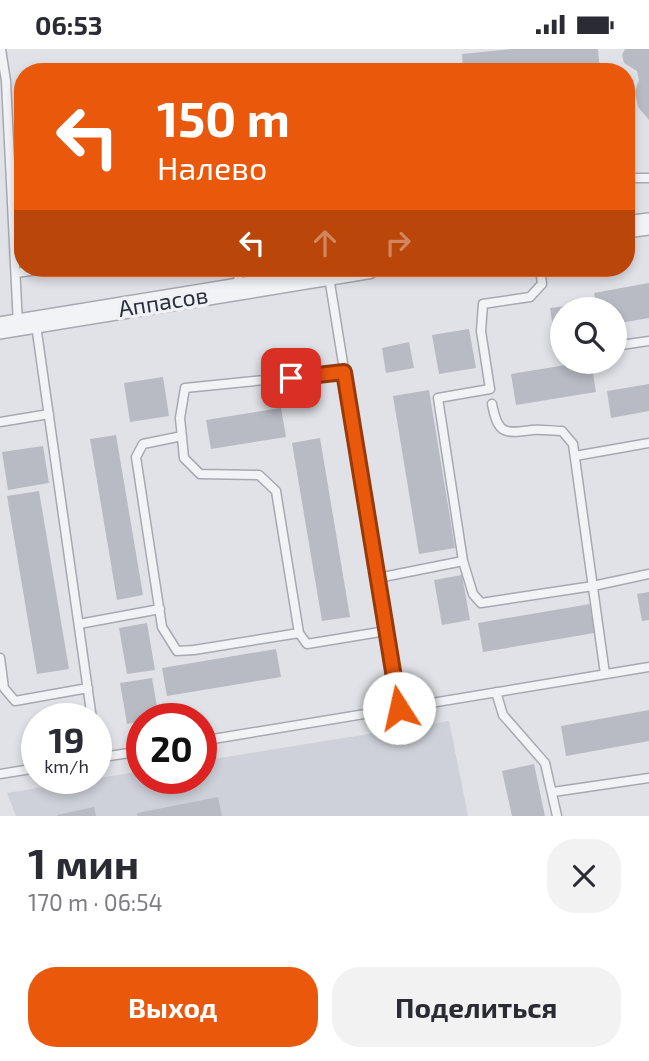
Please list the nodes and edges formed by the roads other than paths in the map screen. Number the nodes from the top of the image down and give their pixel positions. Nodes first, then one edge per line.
1 (1, 49) edge
2 (14, 235) edge
3 (16, 277) edge
4 (260, 277) edge
5 (328, 277) edge
6 (541, 277) edge
7 (238, 278) edge
8 (18, 325) edge
9 (649, 341) edge
10 (627, 344) edge
11 (344, 372) junction
12 (492, 404) dead end
13 (49, 414) junction
14 (0, 422) edge
15 (182, 436) junction
16 (649, 443) edge
17 (575, 456) junction
18 (463, 561) junction
19 (649, 574) edge
20 (378, 577) junction
21 (593, 586) junction
22 (160, 609) junction
23 (79, 624) junction
24 (386, 631) junction
25 (299, 633) junction
26 (0, 658) edge
27 (649, 667) edge
28 (605, 674) junction
29 (1, 679) edge
30 (88, 688) junction
31 (496, 692) junction
32 (90, 703) edge
33 (399, 708) junction
34 (217, 738) edge
35 (21, 771) edge
36 (0, 774) edge
37 (649, 778) edge
38 (553, 792) junction
39 (557, 816) edge

1 - 2 lane
3 - 8 lane
4 - 7 street, Аппасов
5 - 11 lane
6 - 18 lane
7 - 8 street, Аппасов
8 - 13 lane
9 - 10 lane
11 - 15 lane
11 - 20 lane
12 - 17 lane
13 - 14 lane
13 - 23 lane
15 - 22 lane
15 - 25 lane
16 - 17 lane
17 - 21 lane
18 - 20 lane
18 - 21 lane
19 - 21 lane
20 - 24 lane
21 - 28 lane
22 - 23 lane
22 - 25 lane
23 - 30 lane
24 - 25 lane
24 - 33 lane
26 - 29 lane
27 - 28 lane
28 - 31 lane
29 - 30 lane
30 - 32 lane
31 - 33 lane
31 - 38 lane
33 - 34 lane
35 - 36 lane
37 - 38 lane
38 - 39 lane

